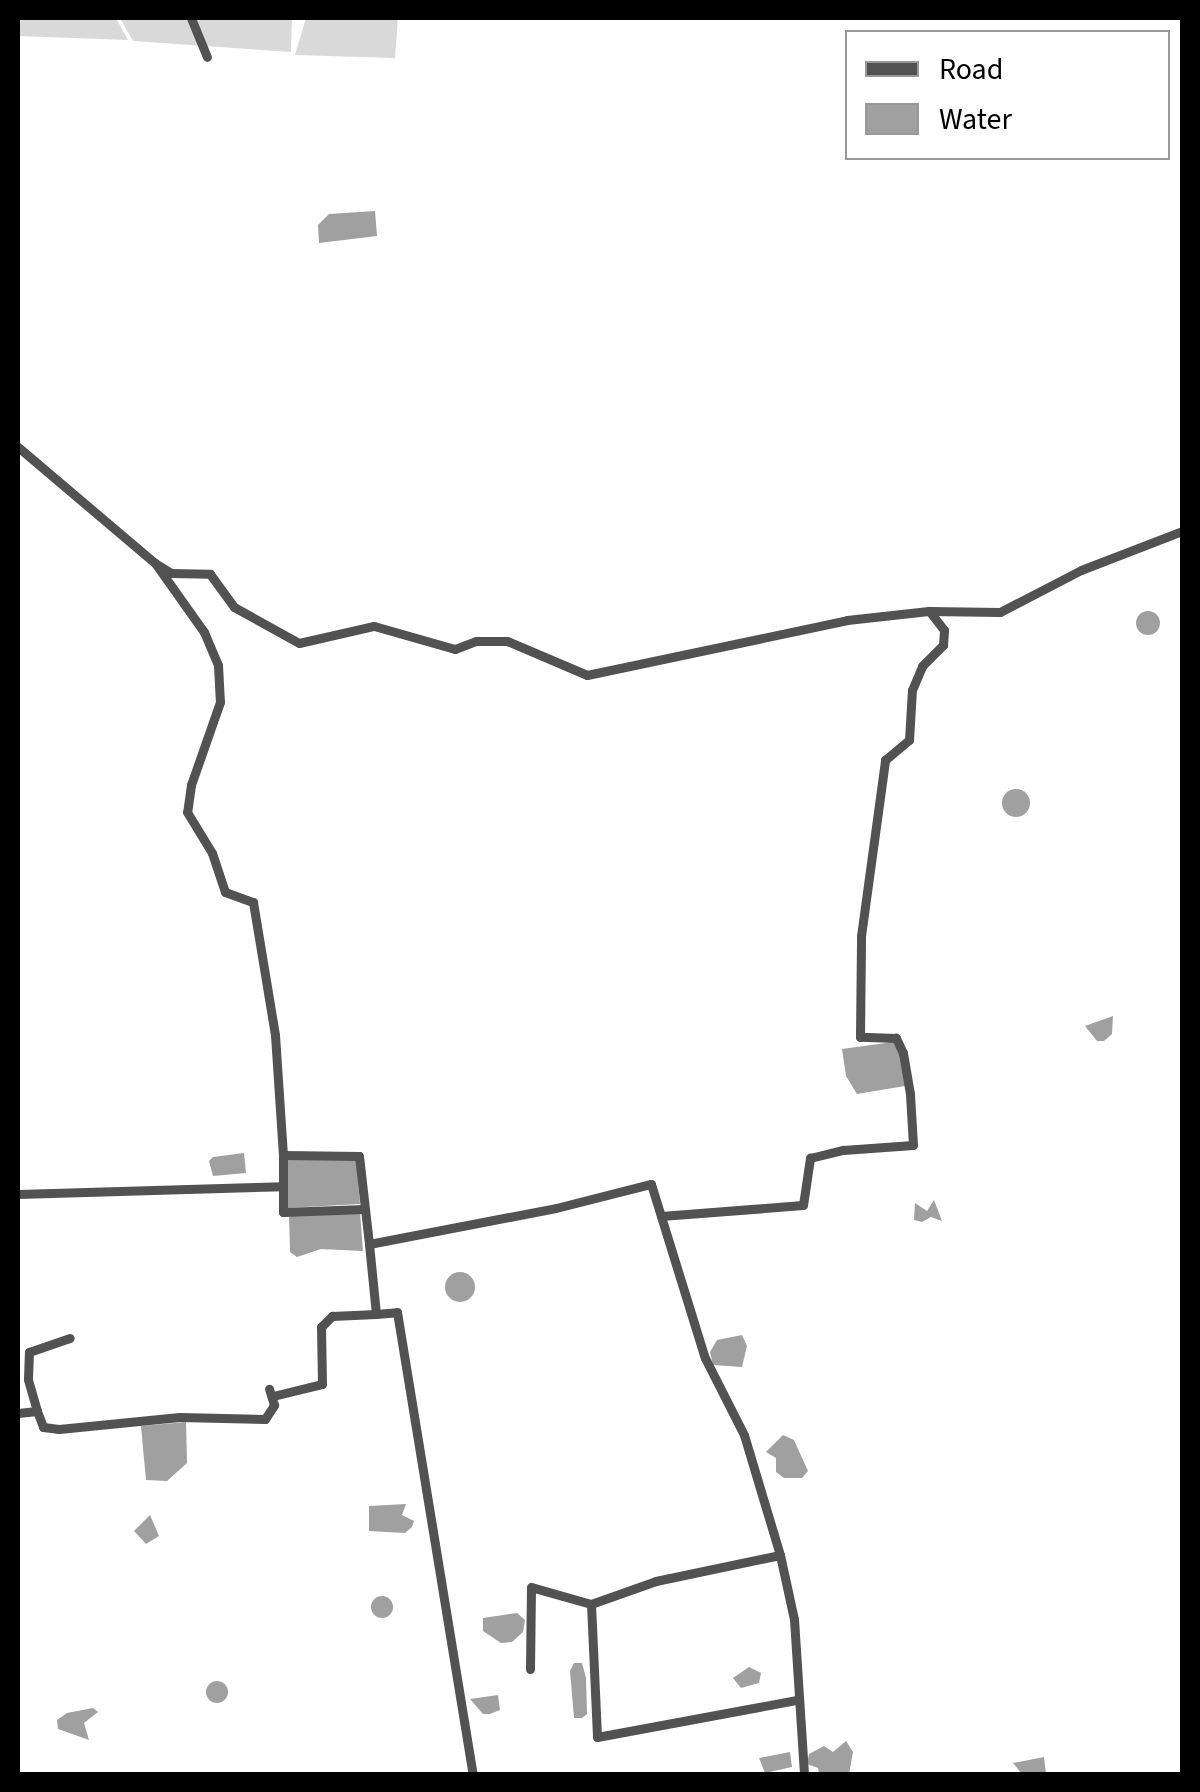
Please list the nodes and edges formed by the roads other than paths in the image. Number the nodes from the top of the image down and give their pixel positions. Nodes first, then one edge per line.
1 (191, 18) edge
2 (207, 57) dead end
3 (18, 447) edge
4 (1182, 531) edge
5 (155, 564) junction
6 (929, 612) junction
7 (283, 1156) junction
8 (283, 1186) junction
9 (18, 1194) edge
10 (364, 1209) junction
11 (661, 1216) junction
12 (369, 1244) junction
13 (376, 1314) junction
14 (70, 1338) dead end
15 (38, 1411) junction
16 (18, 1413) edge
17 (780, 1555) junction
18 (590, 1604) junction
19 (530, 1669) dead end
20 (796, 1700) junction
21 (473, 1774) edge
22 (804, 1774) edge

1 - 2 street
3 - 5 street
4 - 6 street
5 - 6 street
5 - 7 street
6 - 11 street
7 - 8 street
7 - 10 street
8 - 9 street
8 - 10 street
10 - 12 street
11 - 12 street
11 - 17 street
12 - 13 street
13 - 15 street
13 - 21 street
14 - 15 street
15 - 16 street
17 - 18 street
17 - 20 street
18 - 19 street
18 - 20 street
20 - 22 street

